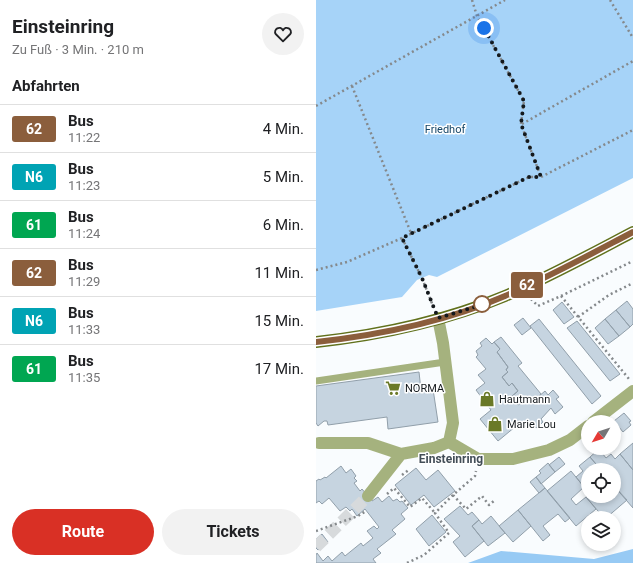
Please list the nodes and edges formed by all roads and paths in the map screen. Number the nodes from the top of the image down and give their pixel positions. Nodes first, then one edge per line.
1 (472, 0) edge
2 (505, 0) edge
3 (610, 0) edge
4 (477, 16) junction
5 (633, 38) edge
6 (633, 61) edge
7 (352, 86) junction
8 (316, 106) edge
9 (521, 124) junction
10 (633, 130) edge
11 (541, 177) junction
12 (633, 232) edge
13 (411, 233) junction
14 (402, 238) junction
15 (633, 261) edge
16 (316, 270) edge
17 (633, 283) edge
18 (520, 289) junction
19 (561, 296) junction
20 (578, 317) junction
21 (438, 318) junction
22 (316, 342) edge
23 (445, 362) junction
24 (316, 381) edge
25 (633, 384) edge
26 (633, 391) edge
27 (602, 415) edge
28 (581, 431) edge
29 (319, 442) dead end
30 (450, 442) junction
31 (401, 454) junction
32 (478, 460) junction
33 (453, 495) junction
34 (368, 496) tunnel mouth
35 (385, 496) dead end
36 (495, 500) dead end
37 (366, 511) dead end
38 (435, 513) junction
39 (316, 531) edge
40 (407, 563) edge

1 - 4 path
2 - 4 path
3 - 5 path
4 - 7 path
4 - 9 path
6 - 9 path
7 - 8 path
7 - 13 path
9 - 11 path
10 - 11 path
11 - 13 path
12 - 18 main road
13 - 14 path
14 - 16 path
14 - 21 path
15 - 19 path
17 - 20 path
18 - 19 path
18 - 21 main road
19 - 20 path
20 - 25 path
21 - 22 main road
21 - 23 street
23 - 24 lane
23 - 30 street
26 - 27 street
28 - 32 street
29 - 31 street
30 - 31 street
30 - 32 street
31 - 34 street
32 - 33 path
33 - 36 path
33 - 38 path
35 - 38 path
37 - 39 path
38 - 40 path

